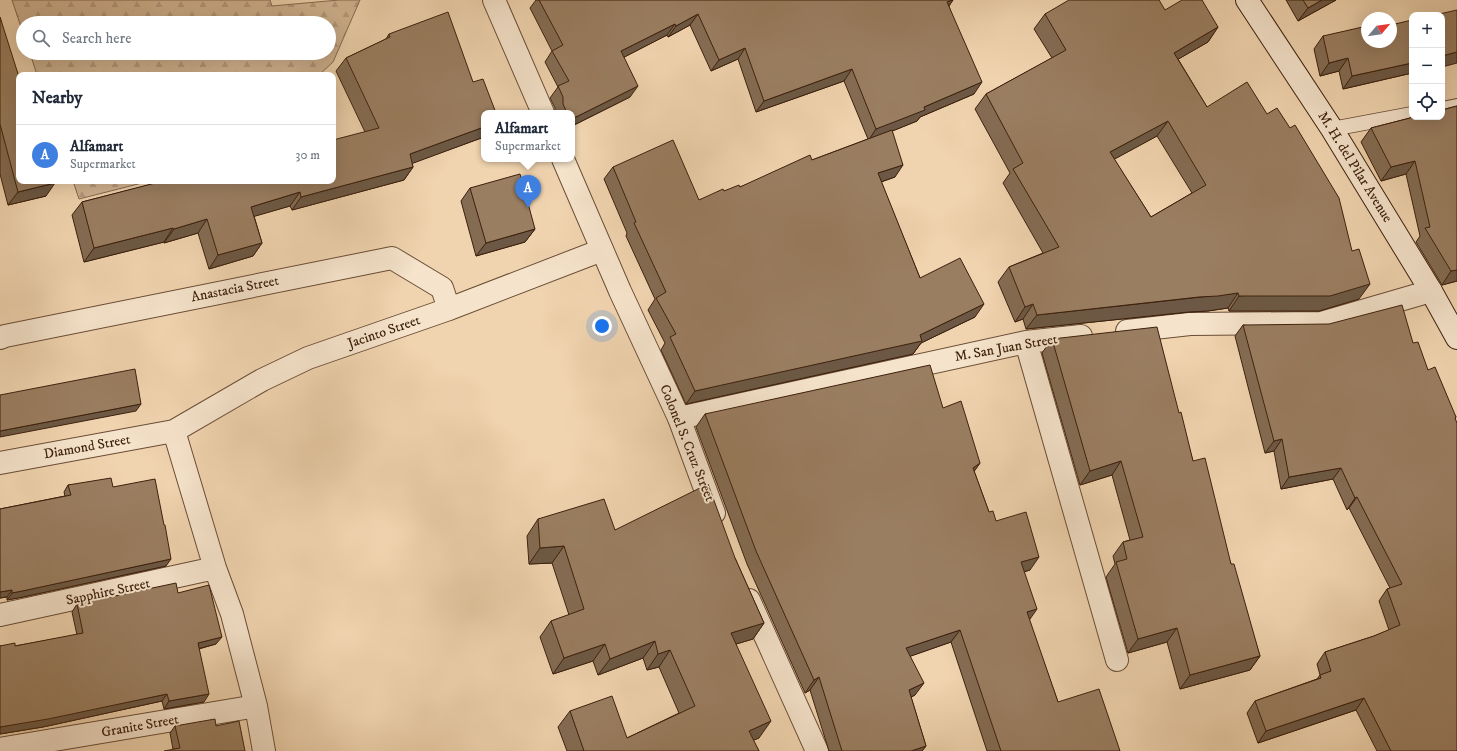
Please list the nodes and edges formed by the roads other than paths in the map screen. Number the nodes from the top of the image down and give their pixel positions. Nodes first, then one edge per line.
1 (494, 0) edge
2 (1247, 0) edge
3 (1457, 106) edge
4 (1445, 108) edge
5 (542, 110) edge
6 (1409, 115) edge
7 (1332, 129) junction
8 (564, 162) edge
9 (602, 250) junction
10 (1431, 291) junction
11 (449, 309) junction
12 (0, 338) edge
13 (1457, 338) edge
14 (1026, 342) junction
15 (679, 418) junction
16 (174, 432) junction
17 (0, 463) edge
18 (722, 533) edge
19 (215, 568) junction
20 (742, 583) edge
21 (0, 615) edge
22 (1117, 660) dead end
23 (256, 706) junction
24 (0, 749) edge
25 (264, 751) edge
26 (817, 751) edge

1 - 5 street
2 - 7 street, M. H. del Pilar Avenue
3 - 4 lane
6 - 7 lane
7 - 10 street, M. H. del Pilar Avenue
8 - 9 street, Colonel S. Cruz Street
9 - 11 street, Jacinto Street
9 - 15 street, Colonel S. Cruz Street
10 - 13 street, M. H. del Pilar Avenue
10 - 14 street, M. San Juan Street
11 - 12 street, Anastacia Street
11 - 16 street, Jacinto Street
14 - 15 street, M. San Juan Street
14 - 22 street
15 - 18 street, Colonel S. Cruz Street
16 - 17 street, Diamond Street
16 - 19 street
19 - 21 street, Sapphire Street
19 - 23 street
20 - 26 street
23 - 24 street, Granite Street
23 - 25 street

